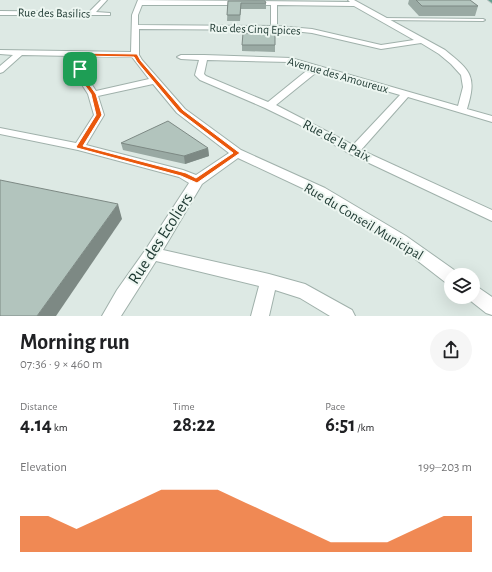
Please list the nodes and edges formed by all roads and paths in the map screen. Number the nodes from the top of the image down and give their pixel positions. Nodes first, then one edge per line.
1 (104, 0) edge
2 (141, 1) edge
3 (187, 2) edge
4 (314, 2) edge
5 (353, 2) edge
6 (274, 4) junction
7 (0, 13) edge
8 (91, 14) junction
9 (108, 14) dead end
10 (382, 19) junction
11 (483, 20) dead end
12 (134, 28) junction
13 (274, 28) junction
14 (422, 41) junction
15 (0, 52) edge
16 (21, 52) junction
17 (77, 54) junction
18 (136, 55) junction
19 (181, 57) dead end
20 (204, 57) junction
21 (316, 67) junction
22 (0, 70) edge
23 (155, 81) junction
24 (93, 94) junction
25 (406, 94) junction
26 (269, 106) junction
27 (462, 109) junction
28 (492, 119) edge
29 (0, 131) edge
30 (79, 147) junction
31 (354, 151) junction
32 (237, 153) junction
33 (197, 181) junction
34 (491, 214) edge
35 (152, 254) junction
36 (444, 272) edge
37 (269, 281) junction
38 (480, 298) edge
39 (492, 307) edge
40 (111, 316) edge
41 (260, 316) edge
42 (346, 316) edge

1 - 8 street
2 - 3 street
2 - 12 street, Rue du Conseil Municipal
3 - 6 street
4 - 5 street
4 - 6 street
5 - 10 street
6 - 13 street
7 - 8 street, Rue des Basilics
8 - 9 street, Rue des Basilics
10 - 11 lane
10 - 14 street
12 - 13 street, Rue des Cinq Epices
12 - 18 street, Rue du Conseil Municipal
13 - 14 street, Rue des Cinq Epices
14 - 27 street
15 - 16 street
16 - 17 street
16 - 22 street
17 - 18 street
17 - 24 street
18 - 23 street, Rue du Conseil Municipal
19 - 20 street, Avenue des Amoureux
20 - 21 street, Avenue des Amoureux
20 - 26 street, Rue de la Paix
21 - 25 street, Avenue des Amoureux
21 - 26 street
23 - 24 street
23 - 32 street, Rue du Conseil Municipal
24 - 30 street
25 - 27 street, Avenue des Amoureux
25 - 31 street
26 - 31 street, Rue de la Paix
27 - 28 street, Avenue des Amoureux
29 - 30 street
30 - 33 street
31 - 34 street, Rue de la Paix
32 - 33 street, Rue des Ecoliers
32 - 36 street, Rue du Conseil Municipal
33 - 35 street, Rue des Ecoliers
35 - 37 street
35 - 40 street, Rue des Ecoliers
37 - 41 street
37 - 42 street
38 - 39 street

